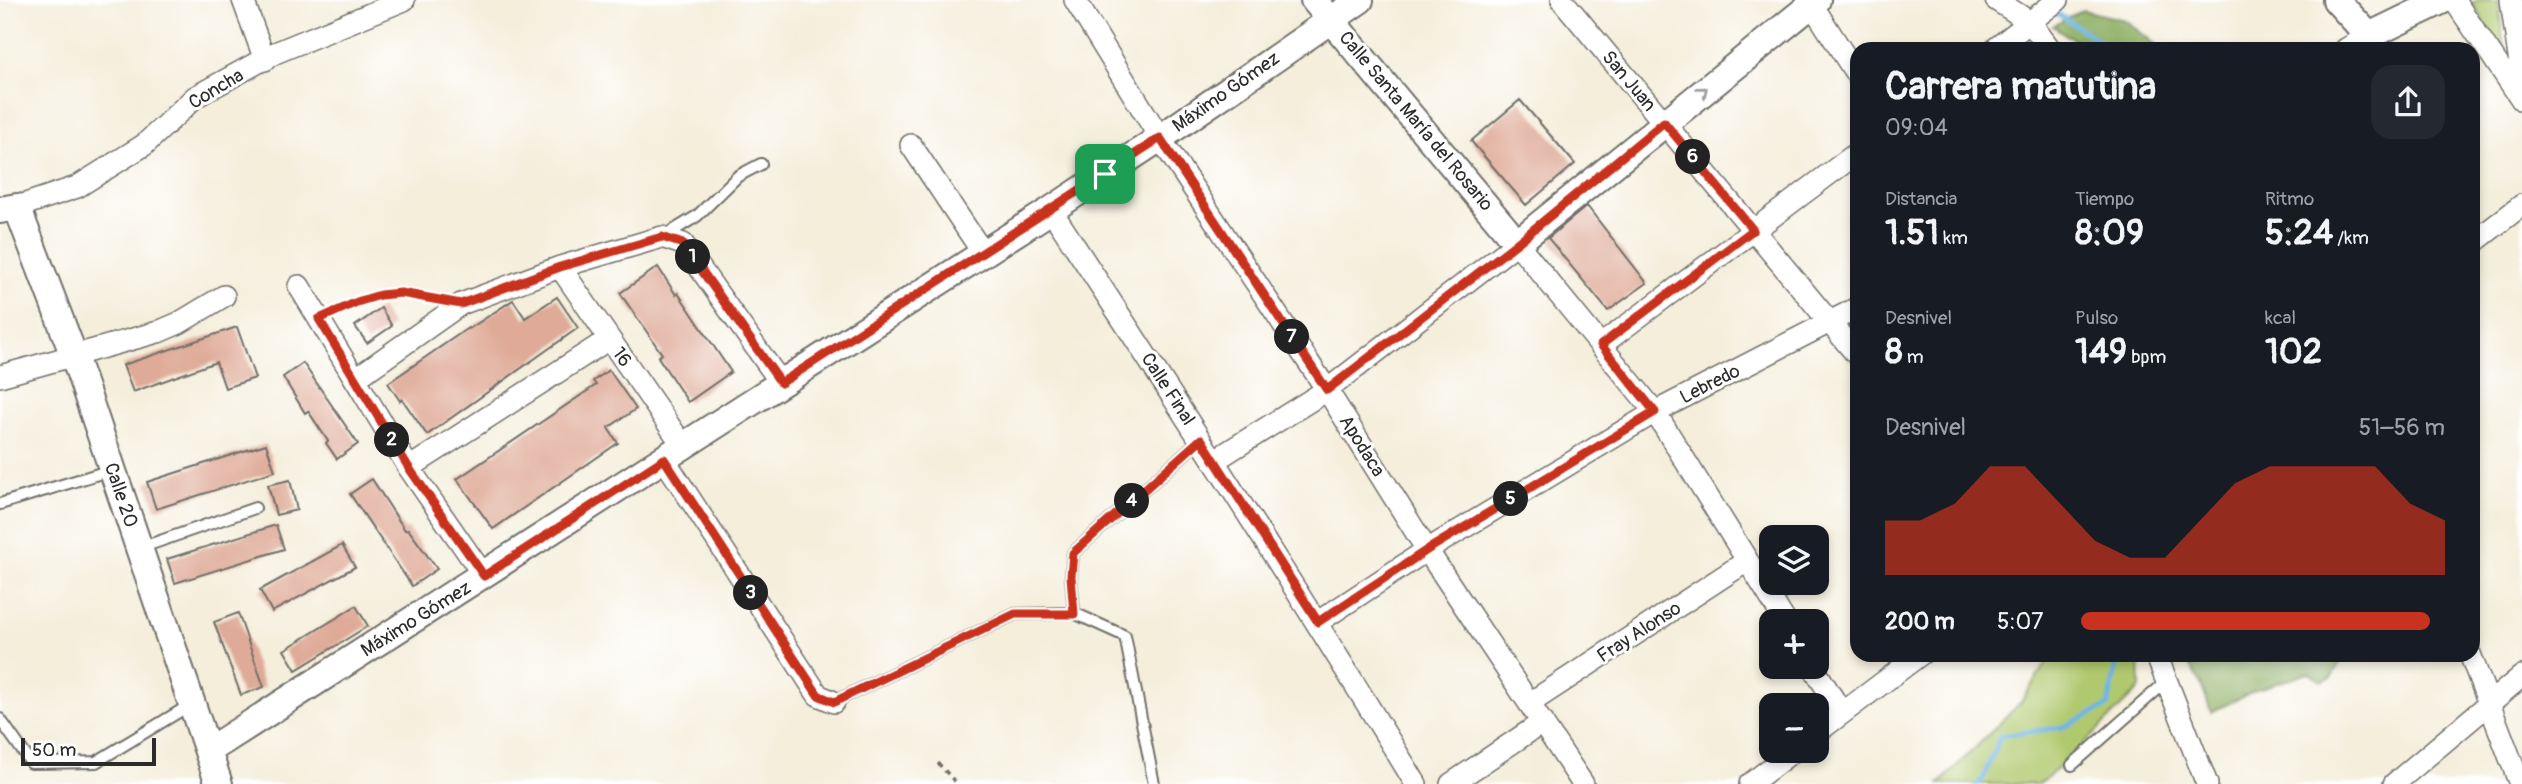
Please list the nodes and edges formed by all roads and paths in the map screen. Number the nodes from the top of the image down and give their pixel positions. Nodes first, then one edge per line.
1 (243, 0) edge
2 (404, 0) edge
3 (1075, 0) edge
4 (1360, 0) edge
5 (1562, 0) edge
6 (1996, 0) edge
7 (2336, 0) edge
8 (2444, 0) edge
9 (2454, 0) edge
10 (2511, 0) edge
11 (1813, 1) edge
12 (366, 7) edge
13 (1322, 10) edge
14 (2045, 10) edge
15 (2004, 42) edge
16 (2049, 42) edge
17 (2357, 42) edge
18 (2359, 42) edge
19 (265, 60) junction
20 (1850, 63) edge
21 (2522, 79) edge
22 (2522, 100) edge
23 (1664, 122) junction
24 (1160, 138) junction
25 (911, 145) dead end
26 (1850, 158) edge
27 (761, 164) dead end
28 (2522, 205) edge
29 (8, 209) edge
30 (1051, 210) junction
31 (1753, 230) junction
32 (662, 237) junction
33 (2480, 238) edge
34 (1517, 243) junction
35 (983, 253) junction
36 (560, 267) junction
37 (299, 286) dead end
38 (224, 296) dead end
39 (461, 304) junction
40 (1850, 312) edge
41 (319, 319) junction
42 (1829, 323) junction
43 (609, 339) junction
44 (1601, 345) junction
45 (1850, 347) edge
46 (74, 356) junction
47 (0, 376) edge
48 (355, 379) junction
49 (781, 383) junction
50 (1327, 390) junction
51 (1655, 412) junction
52 (1201, 439) junction
53 (674, 453) junction
54 (1214, 460) junction
55 (409, 468) junction
56 (112, 469) junction
57 (0, 504) edge
58 (255, 508) dead end
59 (140, 548) junction
60 (1427, 550) junction
61 (1747, 561) junction
62 (484, 576) junction
63 (1777, 609) edge
64 (1074, 614) junction
65 (1318, 622) junction
66 (1910, 662) edge
67 (2159, 662) edge
68 (2473, 662) edge
69 (2522, 676) edge
70 (1821, 679) edge
71 (2167, 681) junction
72 (834, 702) joint
73 (1530, 703) junction
74 (192, 704) junction
75 (2488, 705) junction
76 (1842, 713) junction
77 (0, 719) edge
78 (1543, 722) junction
79 (1829, 723) edge
80 (208, 751) junction
81 (938, 763) dead end
82 (1777, 763) edge
83 (2072, 765) dead end
84 (219, 784) edge
85 (957, 784) edge
86 (1154, 784) edge
87 (1416, 784) edge
88 (1451, 784) edge
89 (1583, 784) edge
90 (1750, 784) edge
91 (2207, 784) edge
92 (2394, 784) edge
93 (2520, 784) edge

1 - 19 street
2 - 12 street, Concha
3 - 24 street, Apodaca
4 - 13 street, Máximo Gómez
5 - 23 street, San Juan
6 - 14 street
7 - 17 street
8 - 18 street
9 - 22 street
10 - 21 street
11 - 20 street
23 -> 11 street
12 - 19 street, Concha
13 - 24 street, Máximo Gómez
13 - 34 street, Calle Santa María del Rosario
14 - 15 street
14 - 16 street
19 - 29 street, Concha
23 - 31 street, San Juan
23 - 34 street
24 - 30 street, Máximo Gómez
24 - 50 street, Apodaca
25 - 35 street
26 - 31 street
27 - 32 lane
28 - 33 street
29 - 46 street, Calle 20
30 - 35 street, Máximo Gómez
30 - 52 street, Calle Final
31 - 42 street, San Juan
31 - 44 street
32 - 36 street
32 - 49 street
34 - 44 street
34 - 50 street
35 - 49 street, Máximo Gómez
36 - 39 street
36 - 43 street, 16
37 - 41 street
38 - 46 street
39 - 41 path
39 - 48 street
40 - 42 street, Lebredo
41 - 48 street
42 - 45 street, San Juan
42 - 51 street, Lebredo
43 - 53 street, 16
43 - 55 street
44 - 51 street
46 - 47 street
46 - 56 street, Calle 20
48 - 55 street
49 - 53 street, Máximo Gómez
50 - 54 street
50 - 60 street, Apodaca
51 - 60 street, Lebredo
51 - 61 street
52 - 54 street, Calle Final
52 - 64 lane
53 - 62 street, Máximo Gómez
53 - 72 street, 16
54 - 65 street, Calle Final
55 - 62 street
56 - 57 lane
56 - 59 street, Calle 20
58 - 59 lane
59 - 74 street, Calle 20
60 - 65 street, Lebredo
60 - 73 street, Apodaca
61 - 63 street
61 - 73 street, Fray Alonso
62 - 80 street, Máximo Gómez
64 - 72 lane
64 - 86 lane
65 - 87 street, Calle Final
66 - 76 street
67 - 71 street
68 - 75 street
69 - 75 street
70 - 76 street
71 - 83 lane
71 - 91 street
73 - 78 street, Apodaca
74 - 77 lane
74 - 80 street, Calle 20
75 - 92 street
75 - 93 street
76 - 79 street
78 - 88 street
78 - 89 street, Apodaca
80 - 84 street, Calle 20
81 - 85 path
82 - 90 street

